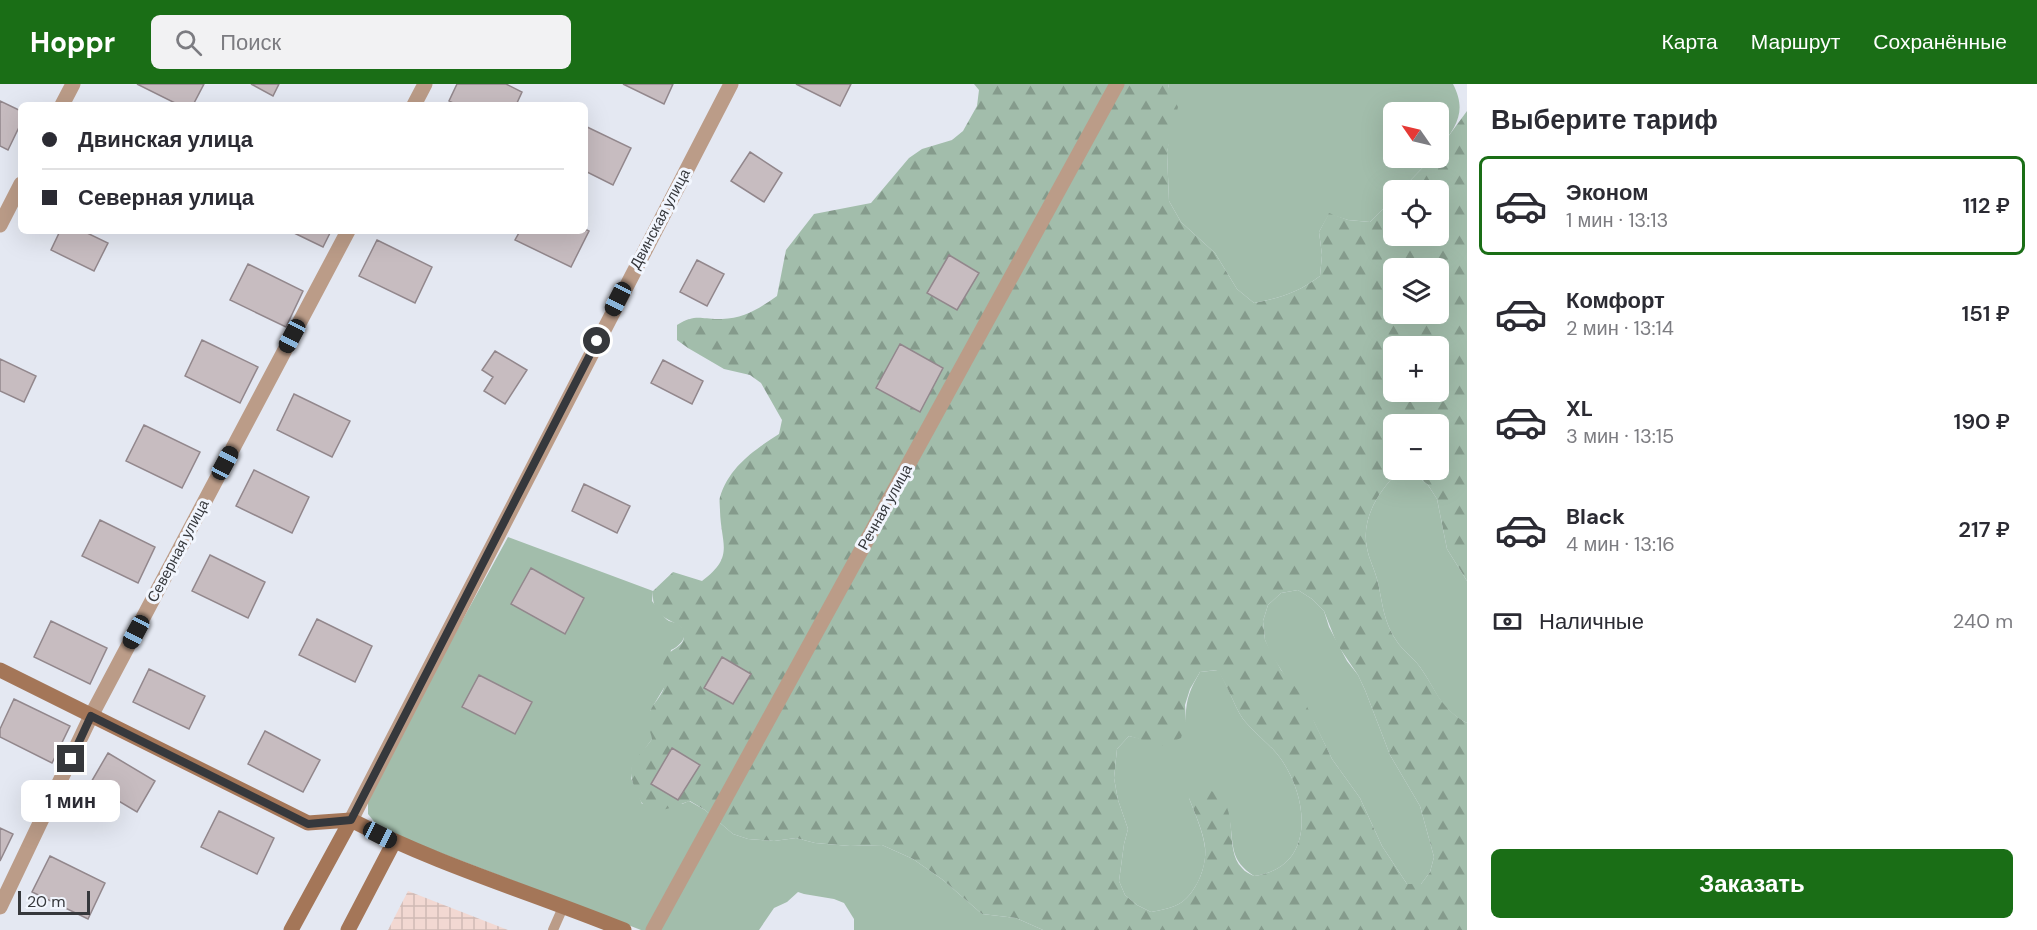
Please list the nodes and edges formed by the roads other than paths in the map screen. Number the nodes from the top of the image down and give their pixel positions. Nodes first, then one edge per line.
1 (73, 84) edge
2 (425, 84) edge
3 (731, 84) edge
4 (1117, 84) edge
5 (64, 102) edge
6 (416, 102) edge
7 (18, 190) edge
8 (0, 225) edge
9 (346, 234) edge
10 (0, 670) edge
11 (91, 716) junction
12 (351, 820) junction
13 (394, 842) junction
14 (564, 905) junction
15 (0, 907) edge
16 (291, 930) edge
17 (348, 930) edge
18 (553, 930) edge
19 (624, 930) edge
20 (652, 930) edge

1 - 5 street
2 - 6 street
3 - 12 street, Двинская улица
4 - 20 street, Речная улица
7 - 8 street
9 - 11 street, Северная улица
10 - 11 main road
11 - 12 main road
11 - 15 street, Северная улица
12 - 13 main road
12 - 16 main road, Двинская улица
13 - 14 main road
13 - 17 main road
14 - 18 lane
14 - 19 main road

